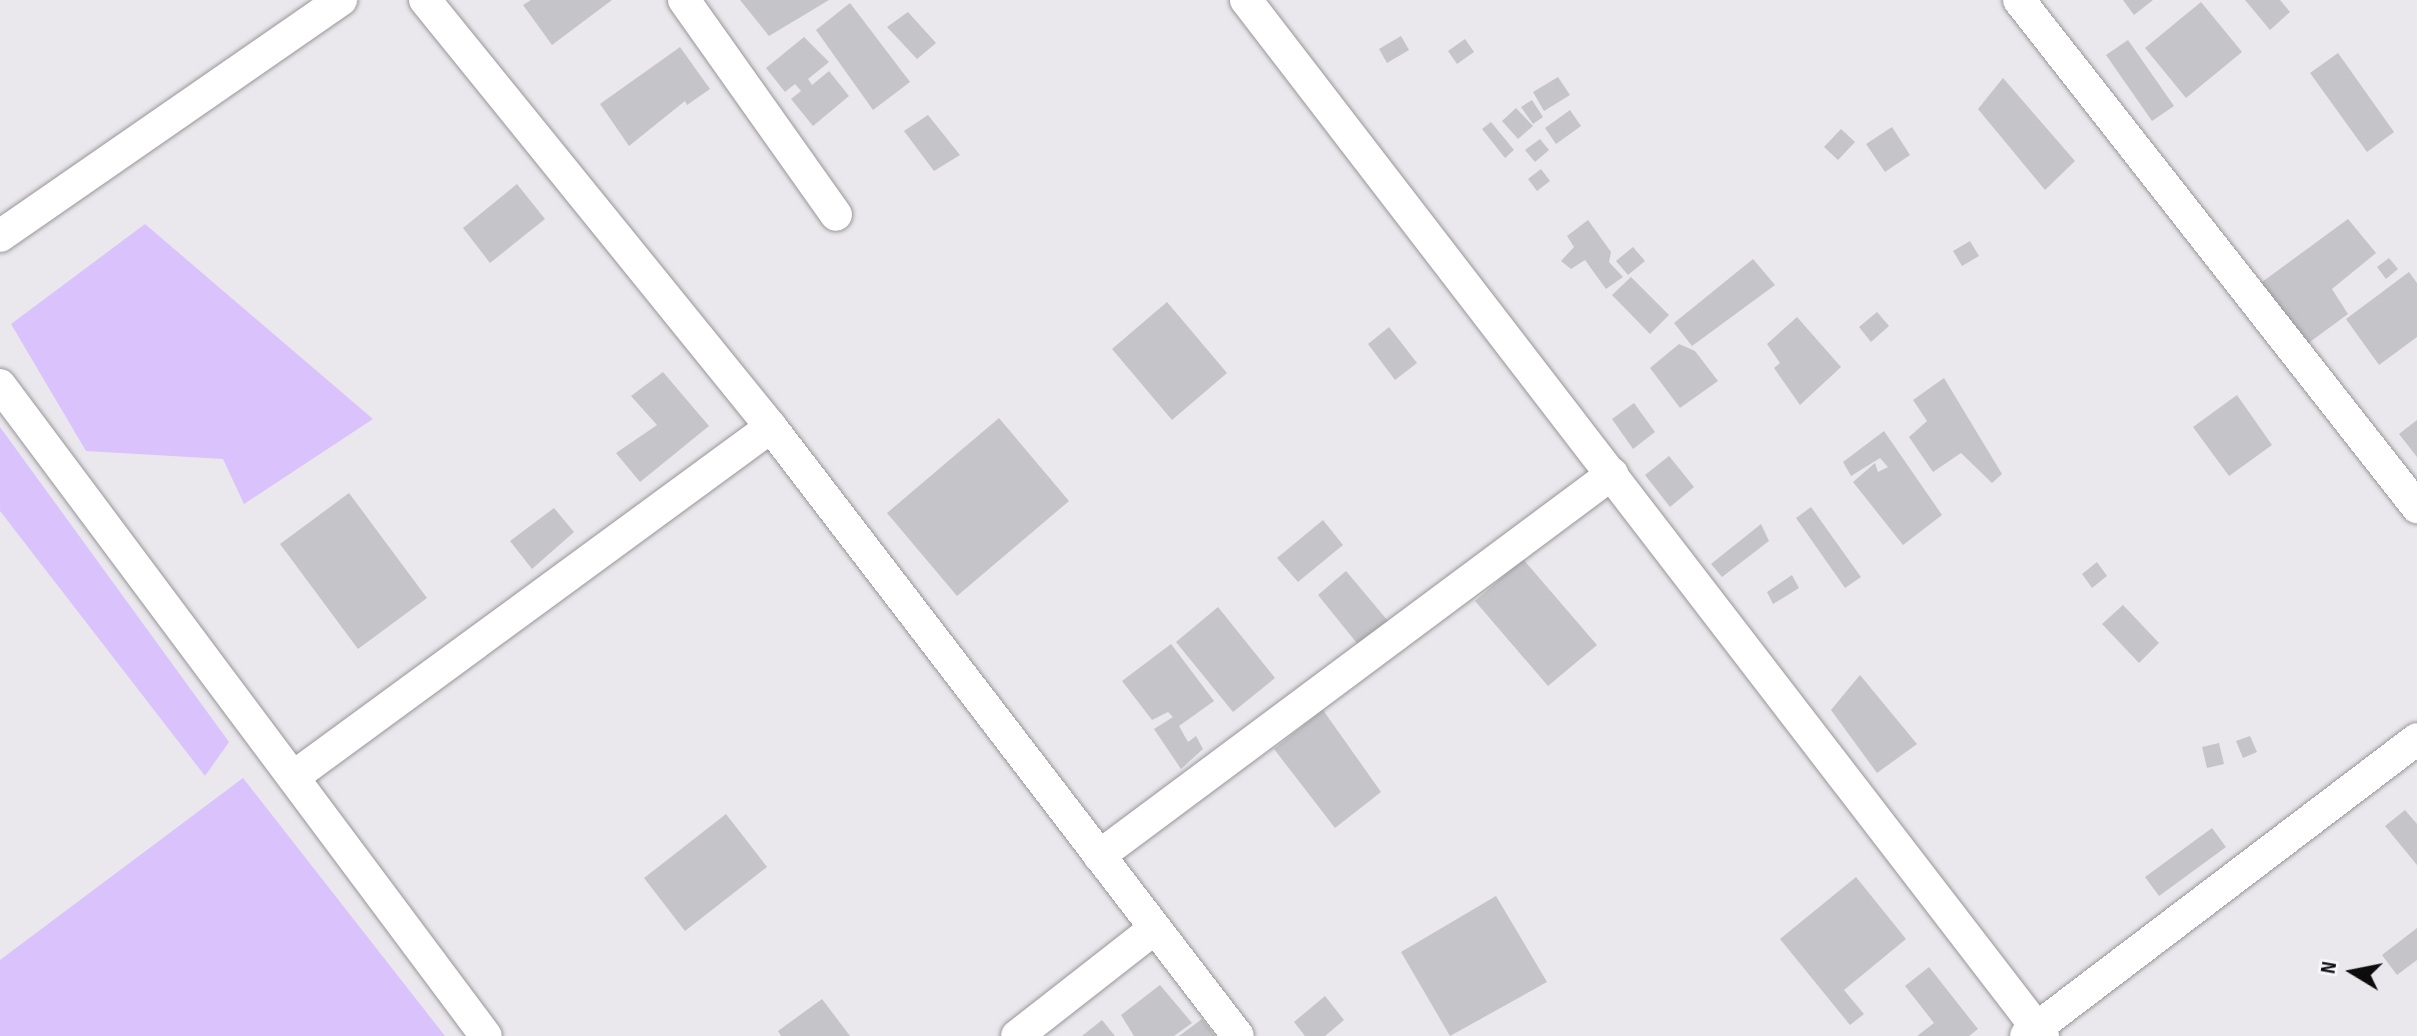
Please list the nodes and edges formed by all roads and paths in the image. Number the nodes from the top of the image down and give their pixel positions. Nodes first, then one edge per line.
1 (341, 0) edge
2 (425, 0) edge
3 (684, 0) edge
4 (1246, 0) edge
5 (2019, 0) edge
6 (836, 215) dead end
7 (0, 236) edge
8 (0, 385) edge
9 (771, 427) junction
10 (1612, 474) junction
11 (2417, 507) edge
12 (2417, 739) edge
13 (296, 775) junction
14 (1099, 856) junction
15 (1155, 928) junction
16 (2035, 1033) edge
17 (486, 1036) edge
18 (1017, 1036) edge
19 (1238, 1036) edge

1 - 7 street
2 - 9 street
3 - 6 street
4 - 10 street
5 - 11 street
8 - 13 street
9 - 13 street
9 - 14 street
10 - 14 street
10 - 16 street
12 - 16 street
13 - 17 street
14 - 15 street
15 - 18 street
15 - 19 street

